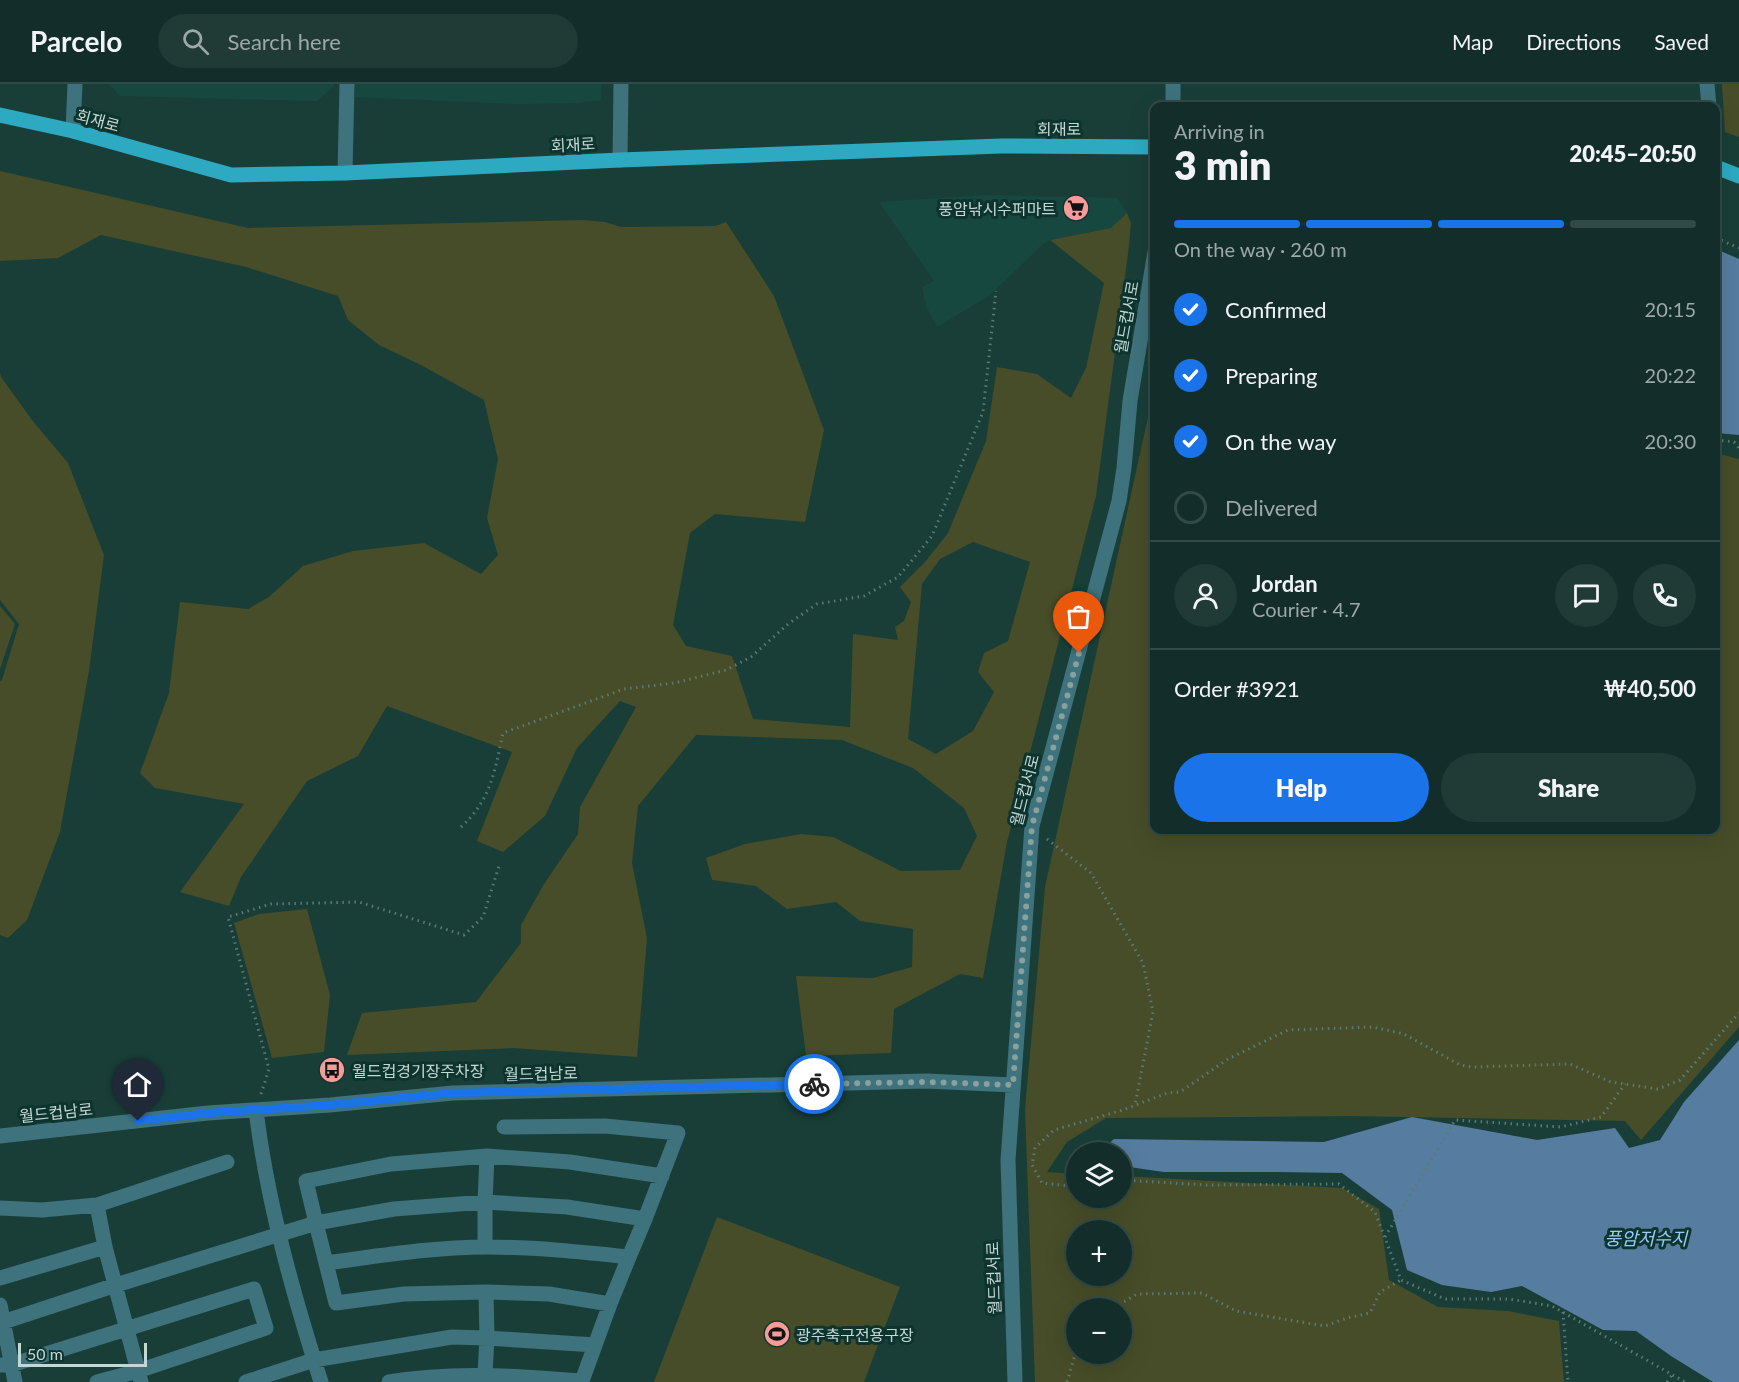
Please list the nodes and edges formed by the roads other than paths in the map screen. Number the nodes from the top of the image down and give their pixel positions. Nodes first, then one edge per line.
1 (75, 84) edge
2 (347, 84) edge
3 (621, 84) edge
4 (1707, 84) edge
5 (1709, 102) edge
6 (0, 115) edge
7 (73, 131) junction
8 (1150, 147) edge
9 (620, 160) junction
10 (1720, 169) edge
11 (345, 173) junction
12 (1739, 176) edge
13 (1150, 282) edge
14 (1013, 1085) junction
15 (256, 1110) junction
16 (504, 1127) dead end
17 (0, 1136) edge
18 (487, 1156) junction
19 (227, 1162) dead end
20 (662, 1176) junction
21 (485, 1202) junction
22 (97, 1205) junction
23 (0, 1208) edge
24 (645, 1219) junction
25 (316, 1223) junction
26 (280, 1234) junction
27 (105, 1247) junction
28 (485, 1247) junction
29 (629, 1257) junction
30 (326, 1263) junction
31 (0, 1278) edge
32 (116, 1285) junction
33 (486, 1292) junction
34 (610, 1304) junction
35 (0, 1305) edge
36 (1, 1323) edge
37 (127, 1328) junction
38 (487, 1338) junction
39 (595, 1345) junction
40 (314, 1360) junction
41 (5, 1365) edge
42 (485, 1374) junction
43 (140, 1377) edge
44 (581, 1381) edge
45 (15, 1382) edge
46 (97, 1382) edge
47 (246, 1382) edge
48 (321, 1382) edge
49 (389, 1382) edge
50 (1015, 1382) edge

1 - 7 street
2 - 11 street
3 - 9 street
4 - 5 street
6 - 7 main road, 회재로
7 - 11 main road, 회재로
8 - 9 main road, 회재로
9 - 11 main road, 회재로
10 - 12 main road
13 - 14 street, 월드컵서로
14 - 15 street, 월드컵남로
14 - 50 street, 월드컵서로
15 - 17 street, 월드컵남로
15 - 26 street
16 - 20 street
18 - 20 street
18 - 21 street
18 - 25 street
19 - 22 street
20 - 24 street
21 - 24 street
21 - 25 street
21 - 28 street
22 - 23 street
22 - 27 street
24 - 29 street
25 - 26 street
25 - 30 street
26 - 32 street
26 - 40 street
27 - 31 street
27 - 32 street
28 - 29 street
28 - 30 street
29 - 34 street
30 - 33 street
32 - 36 street
32 - 37 street
33 - 34 street
33 - 38 street
34 - 39 street
35 - 36 street
36 - 41 street
37 - 41 street
37 - 43 street
37 - 43 street
38 - 39 street
38 - 40 street
38 - 42 street
39 - 44 street
40 - 47 street
40 - 48 street
41 - 45 street
42 - 44 street
42 - 49 street
43 - 46 street

